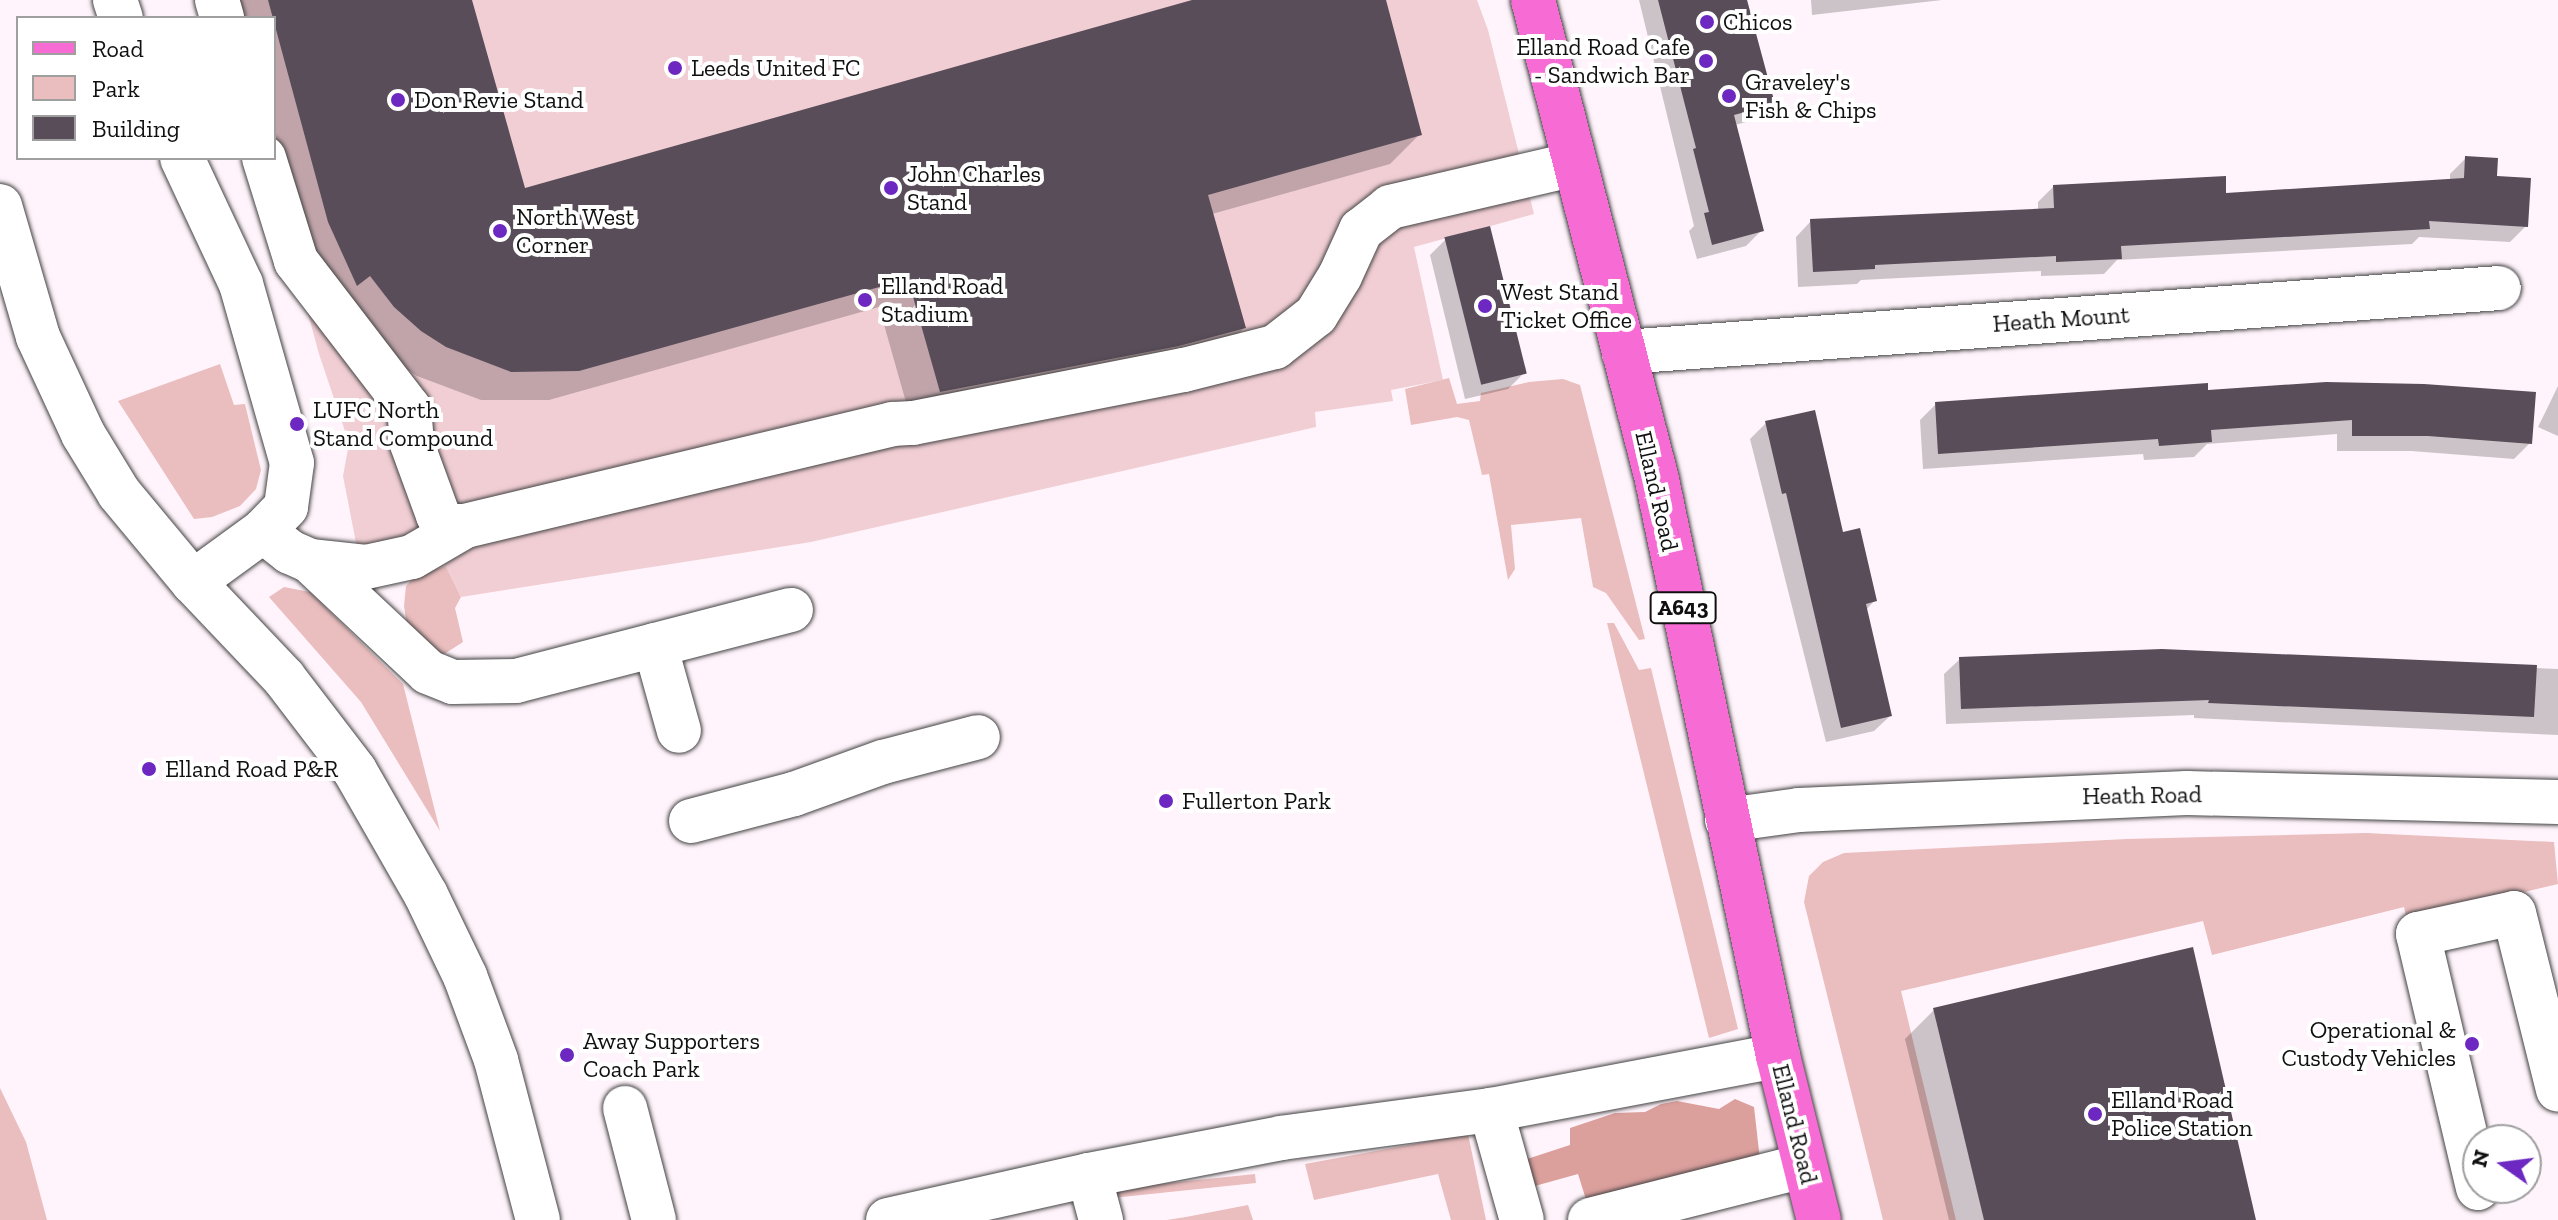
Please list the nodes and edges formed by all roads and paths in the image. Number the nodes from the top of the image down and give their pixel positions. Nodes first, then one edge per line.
1 (1533, 0) edge
2 (183, 160) edge
3 (265, 160) edge
4 (1575, 164) junction
5 (0, 206) edge
6 (2499, 288) dead end
7 (1624, 352) junction
8 (465, 526) junction
9 (263, 531) junction
10 (310, 561) junction
11 (193, 582) junction
12 (791, 610) dead end
13 (655, 645) junction
14 (679, 731) dead end
15 (978, 737) dead end
16 (2558, 802) edge
17 (1727, 820) junction
18 (691, 821) dead end
19 (1778, 1056) junction
20 (2558, 1090) edge
21 (625, 1108) dead end
22 (1491, 1110) junction
23 (2463, 1124) edge
24 (1804, 1166) junction
25 (1089, 1175) junction
26 (538, 1220) edge
27 (654, 1220) edge
28 (888, 1220) edge
29 (1101, 1220) edge
30 (1522, 1220) edge
31 (1590, 1220) edge
32 (1819, 1220) edge

1 - 4 main road, Elland Road / A643
2 - 9 street
3 - 8 street
4 - 7 main road, Elland Road / A643
4 - 8 street
5 - 11 street
6 - 7 street, Heath Mount
7 - 17 main road, Elland Road / A643
8 - 10 street
9 - 10 street
9 - 11 street
10 - 13 street
11 - 26 street
12 - 13 street
13 - 14 street
15 - 18 street
16 - 17 street, Heath Road
17 - 19 main road, Elland Road / A643
19 - 22 street
19 - 24 main road, Elland Road / A643
20 - 23 street
21 - 27 street
22 - 25 street
22 - 30 street
24 - 31 street
24 - 32 main road, Elland Road / A643
25 - 28 street
25 - 29 street

